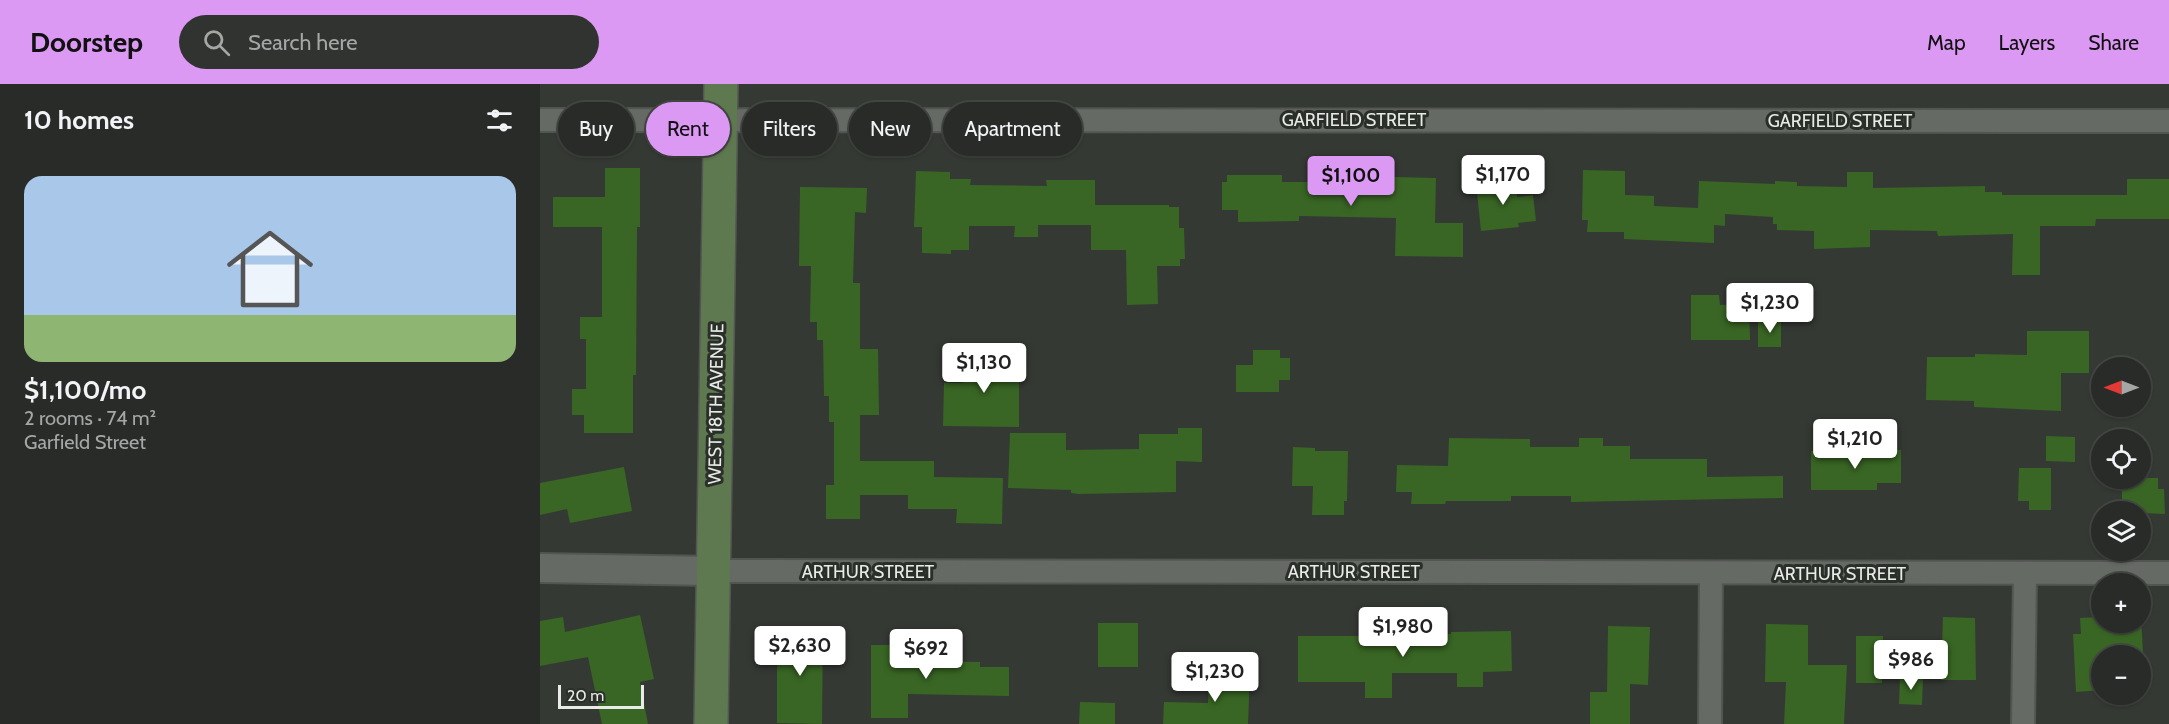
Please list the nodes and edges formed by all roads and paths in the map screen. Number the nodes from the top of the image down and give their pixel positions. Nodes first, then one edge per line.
1 (721, 84) edge
2 (721, 102) edge
3 (540, 120) edge
4 (646, 120) edge
5 (730, 120) edge
6 (2169, 121) edge
7 (720, 156) edge
8 (540, 568) edge
9 (712, 571) junction
10 (2169, 573) edge
11 (1711, 574) junction
12 (2025, 574) junction
13 (711, 724) edge
14 (1710, 724) edge
15 (2024, 724) edge

1 - 2 main road, WEST 18TH AVENUE
3 - 4 street, GARFIELD STREET
5 - 6 street, GARFIELD STREET
7 - 9 main road, WEST 18TH AVENUE
8 - 9 street, ARTHUR STREET
9 - 11 street, ARTHUR STREET
9 - 13 main road, WEST 18TH AVENUE
10 - 12 street, ARTHUR STREET
11 - 12 street, ARTHUR STREET
11 - 14 street
12 - 15 street

